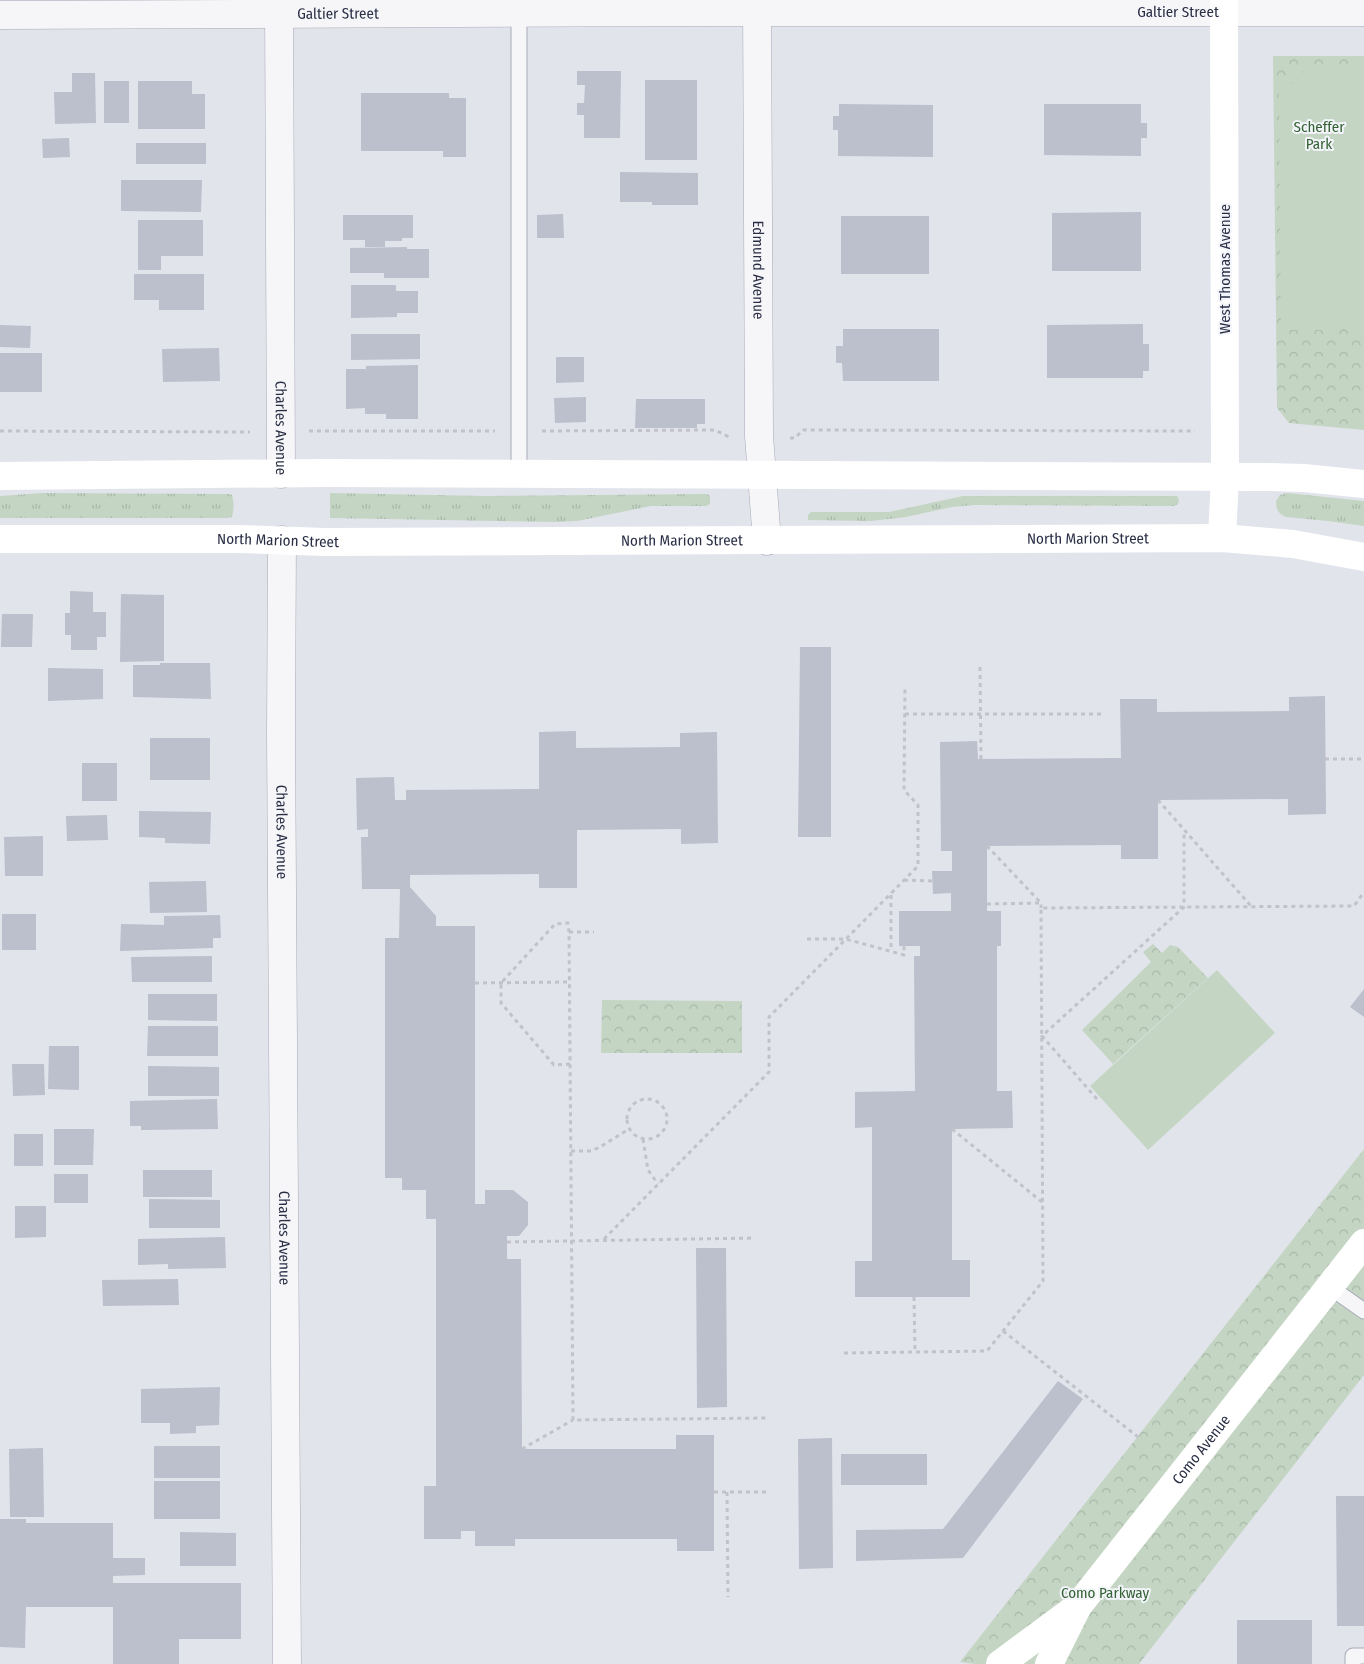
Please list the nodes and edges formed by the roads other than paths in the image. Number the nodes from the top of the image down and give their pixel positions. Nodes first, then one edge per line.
1 (757, 6) edge
2 (40, 7) edge
3 (279, 7) edge
4 (1224, 7) edge
5 (519, 12) junction
6 (1364, 12) edge
7 (0, 15) edge
8 (281, 474) junction
9 (519, 474) junction
10 (0, 476) edge
11 (761, 476) junction
12 (1225, 477) junction
13 (1364, 484) edge
14 (1222, 538) junction
15 (0, 539) edge
16 (282, 540) junction
17 (767, 541) junction
18 (1364, 557) edge
19 (1364, 1243) edge
20 (1330, 1287) junction
21 (1364, 1311) edge
22 (1078, 1606) junction
23 (1364, 1656) edge
24 (287, 1664) edge
25 (1000, 1664) edge
26 (1049, 1664) edge
27 (1353, 1664) edge

1 - 4 street, Galtier Street
1 - 5 street, Galtier Street
1 - 11 street, Edmund Avenue
2 - 3 street, Galtier Street
2 - 7 street, Galtier Street
3 - 5 street, Galtier Street
3 - 8 street, Charles Avenue
4 - 6 street, Galtier Street
4 - 12 main road, West Thomas Avenue
5 - 9 lane
8 - 9 main road
8 - 10 main road
9 - 11 main road
11 - 12 main road
11 - 17 street, Edmund Avenue
12 - 13 main road
12 - 14 main road, West Thomas Avenue
14 - 17 main road, North Marion Street
14 - 18 main road, North Marion Street
15 - 16 main road, North Marion Street
16 - 17 main road, North Marion Street
16 - 24 street, Charles Avenue
19 - 20 main road, Como Avenue
20 - 21 lane
20 - 22 main road, Como Avenue
22 - 25 main road
22 - 26 main road, Como Avenue
23 - 27 lane

